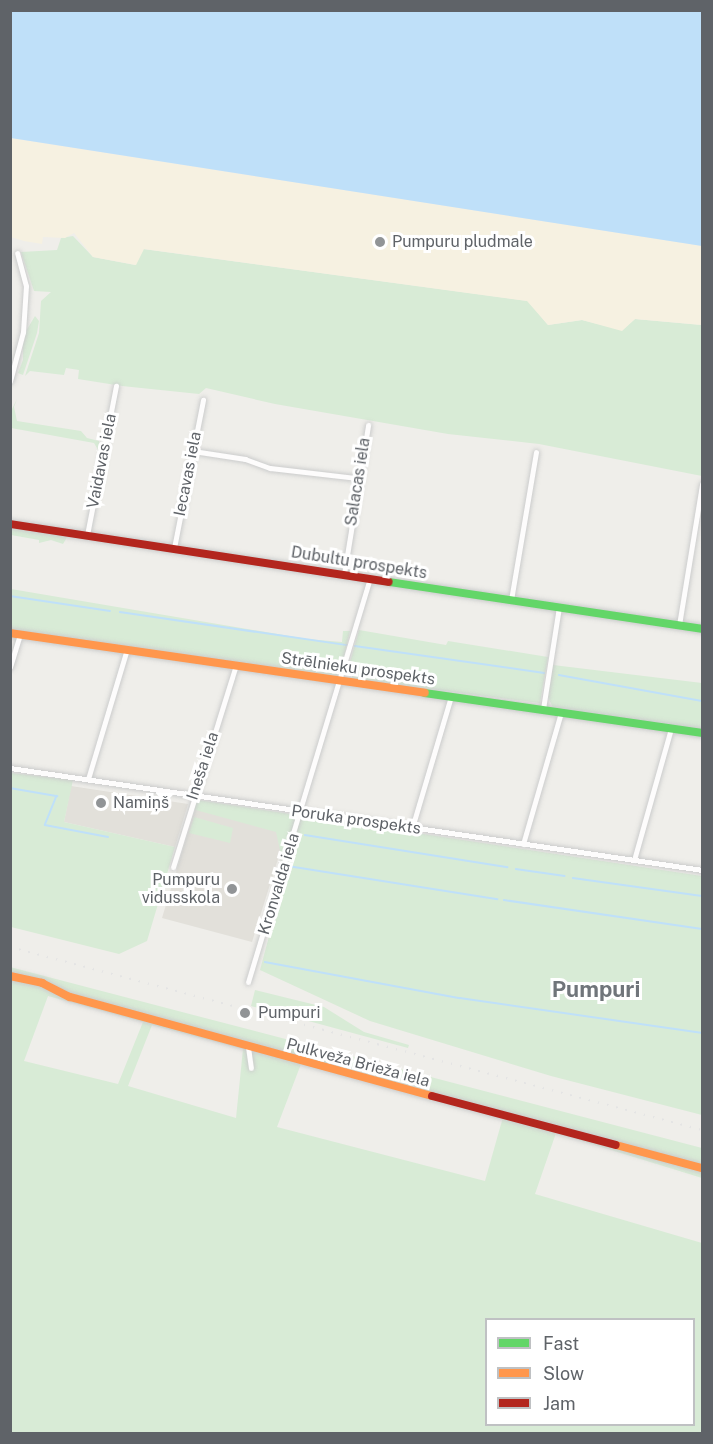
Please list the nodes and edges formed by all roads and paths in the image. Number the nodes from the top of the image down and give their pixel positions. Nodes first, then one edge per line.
1 (17, 253) dead end
2 (10, 381) edge
3 (116, 386) dead end
4 (203, 400) dead end
5 (368, 425) dead end
6 (193, 451) junction
7 (536, 452) dead end
8 (357, 478) junction
9 (702, 484) edge
10 (10, 524) edge
11 (87, 536) junction
12 (174, 548) junction
13 (344, 574) junction
14 (370, 578) junction
15 (511, 600) junction
16 (559, 607) junction
17 (679, 625) junction
18 (702, 629) edge
19 (10, 633) edge
20 (20, 634) junction
21 (127, 650) junction
22 (236, 665) junction
23 (10, 667) edge
24 (342, 680) junction
25 (451, 696) junction
26 (543, 710) junction
27 (561, 712) junction
28 (671, 728) junction
29 (702, 733) edge
30 (10, 768) edge
31 (88, 779) junction
32 (192, 795) junction
33 (302, 812) junction
34 (412, 828) junction
35 (523, 844) junction
36 (634, 860) junction
37 (173, 867) dead end
38 (702, 870) edge
39 (10, 976) edge
40 (248, 982) dead end
41 (248, 1047) junction
42 (250, 1068) dead end
43 (702, 1168) edge

1 - 2 street
3 - 11 street, Vaidavas iela
4 - 6 street, Iecavas iela
5 - 8 street, Salacas iela
6 - 8 street
6 - 12 street, Iecavas iela
7 - 15 street
8 - 13 street, Salacas iela
9 - 17 street
10 - 11 main road, Dubultu prospekts
11 - 12 main road, Dubultu prospekts
12 - 13 main road, Dubultu prospekts
13 - 14 main road, Dubultu prospekts
14 - 15 main road, Dubultu prospekts
14 - 24 street, Kronvalda iela
15 - 16 main road, Dubultu prospekts
16 - 17 main road, Dubultu prospekts
16 - 26 street
17 - 18 main road, Dubultu prospekts
19 - 20 main road, Strēlnieku prospekts
20 - 21 main road, Strēlnieku prospekts
20 - 23 street
21 - 22 main road, Strēlnieku prospekts
21 - 31 street
22 - 24 main road, Strēlnieku prospekts
22 - 32 street, Ineša iela
24 - 25 main road, Strēlnieku prospekts
24 - 33 street, Kronvalda iela
25 - 26 main road, Strēlnieku prospekts
25 - 34 street
26 - 27 main road, Strēlnieku prospekts
27 - 28 main road, Strēlnieku prospekts
27 - 35 street
28 - 29 main road, Strēlnieku prospekts
28 - 36 street
30 - 31 street, Poruka prospekts
31 - 32 street, Poruka prospekts
32 - 33 street, Poruka prospekts
32 - 37 street, Ineša iela
33 - 34 street, Poruka prospekts
33 - 40 street, Kronvalda iela
34 - 35 street, Poruka prospekts
35 - 36 street, Poruka prospekts
36 - 38 street, Poruka prospekts
39 - 41 main road, Pulkveža Brieža iela
41 - 42 street
41 - 43 main road, Pulkveža Brieža iela

